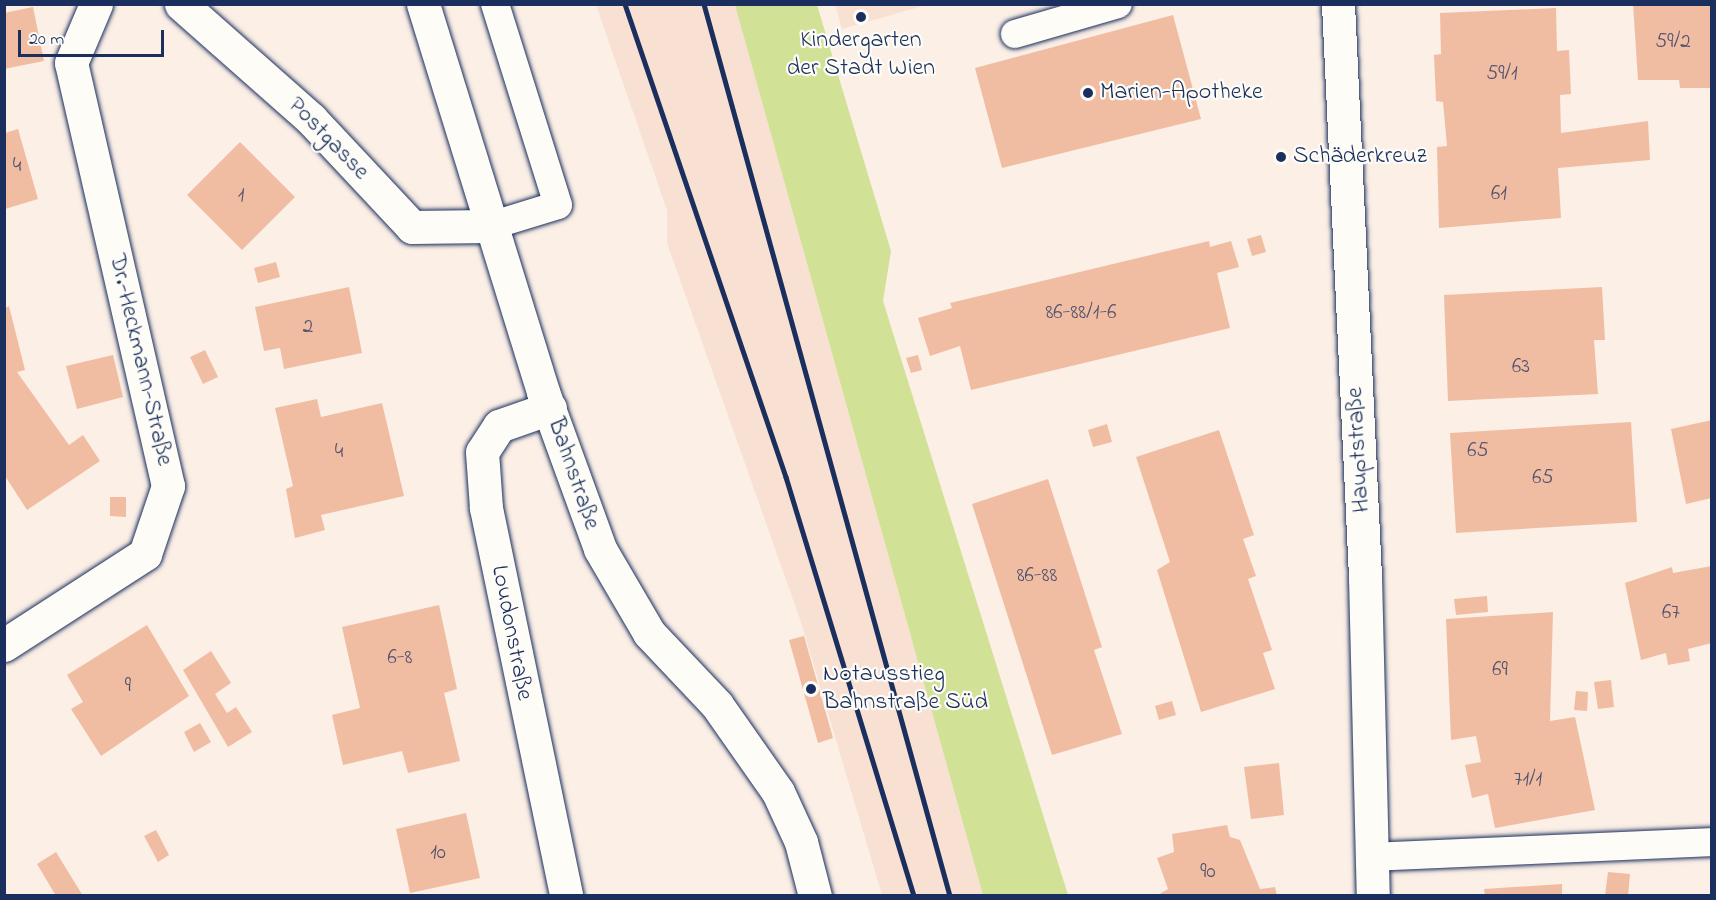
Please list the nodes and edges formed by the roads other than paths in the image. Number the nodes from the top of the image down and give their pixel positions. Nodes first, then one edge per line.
1 (96, 4) edge
2 (181, 4) edge
3 (423, 4) edge
4 (495, 4) edge
5 (1118, 4) edge
6 (1338, 4) edge
7 (1015, 34) dead end
8 (490, 226) junction
9 (550, 408) junction
10 (4, 645) edge
11 (1712, 842) edge
12 (1372, 857) junction
13 (566, 896) edge
14 (815, 896) edge
15 (1373, 896) edge

1 - 10 street, Dr.-Heckmann-Straße
2 - 8 street, Postgasse
3 - 8 street, Bahnstraße
4 - 8 lane
5 - 7 lane
6 - 12 street, Hauptstraße
8 - 9 street, Bahnstraße
9 - 13 street, Loudonstraße
9 - 14 street, Bahnstraße
11 - 12 lane
12 - 15 street, Hauptstraße

